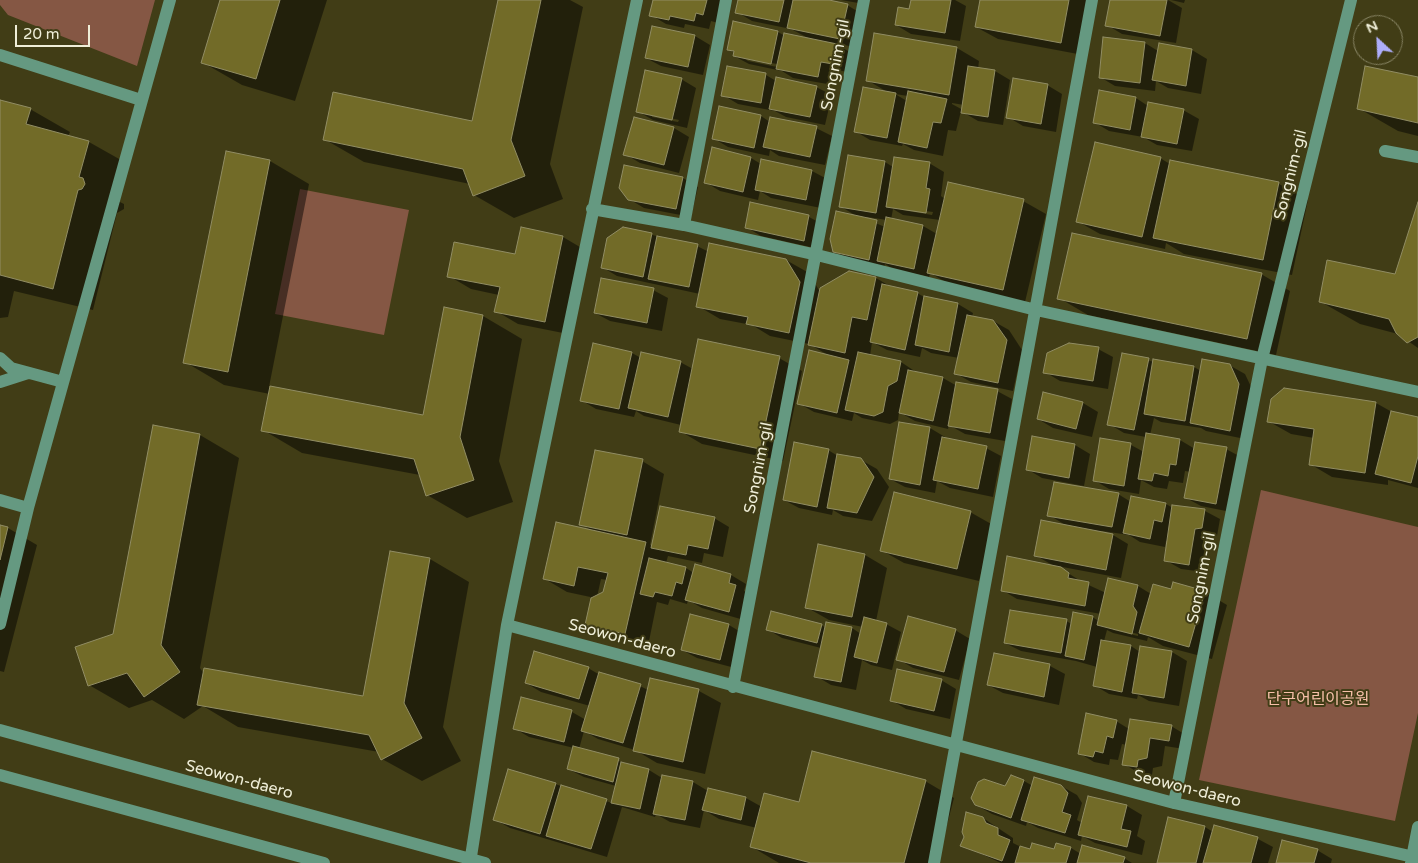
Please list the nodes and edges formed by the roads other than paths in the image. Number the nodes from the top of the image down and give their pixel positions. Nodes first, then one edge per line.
1 (170, 0) edge
2 (637, 0) edge
3 (726, 0) edge
4 (864, 0) edge
5 (1092, 0) edge
6 (1351, 0) edge
7 (0, 55) edge
8 (141, 100) junction
9 (1385, 151) dead end
10 (1418, 157) edge
11 (592, 209) junction
12 (684, 225) junction
13 (817, 254) junction
14 (1036, 310) junction
15 (0, 358) edge
16 (1262, 359) junction
17 (30, 373) junction
18 (0, 382) edge
19 (63, 382) junction
20 (1418, 392) edge
21 (0, 500) edge
22 (28, 508) junction
23 (0, 624) edge
24 (507, 625) junction
25 (733, 687) junction
26 (0, 730) edge
27 (957, 746) junction
28 (0, 775) edge
29 (1174, 803) junction
30 (1418, 827) edge
31 (1414, 859) edge
32 (470, 861) edge
33 (324, 863) edge
34 (485, 863) edge
35 (934, 863) edge

1 - 8 street
2 - 11 street
3 - 12 street
4 - 13 street, Songnim-gil
5 - 14 street
6 - 16 street, Songnim-gil
7 - 8 street
8 - 19 street
9 - 10 street
11 - 12 street
11 - 24 street
12 - 13 street
13 - 14 street
13 - 25 street, Songnim-gil
14 - 16 street
14 - 27 street
15 - 17 street
16 - 20 street
16 - 29 street, Songnim-gil
17 - 18 street
17 - 19 street
19 - 22 street
21 - 22 street
22 - 23 street
24 - 25 street, Seowon-daero
24 - 32 street
25 - 27 street, Seowon-daero
26 - 32 street, Seowon-daero
27 - 29 street, Seowon-daero
27 - 35 street
28 - 33 street
29 - 31 street, Seowon-daero
30 - 31 street
32 - 34 street, Seowon-daero

